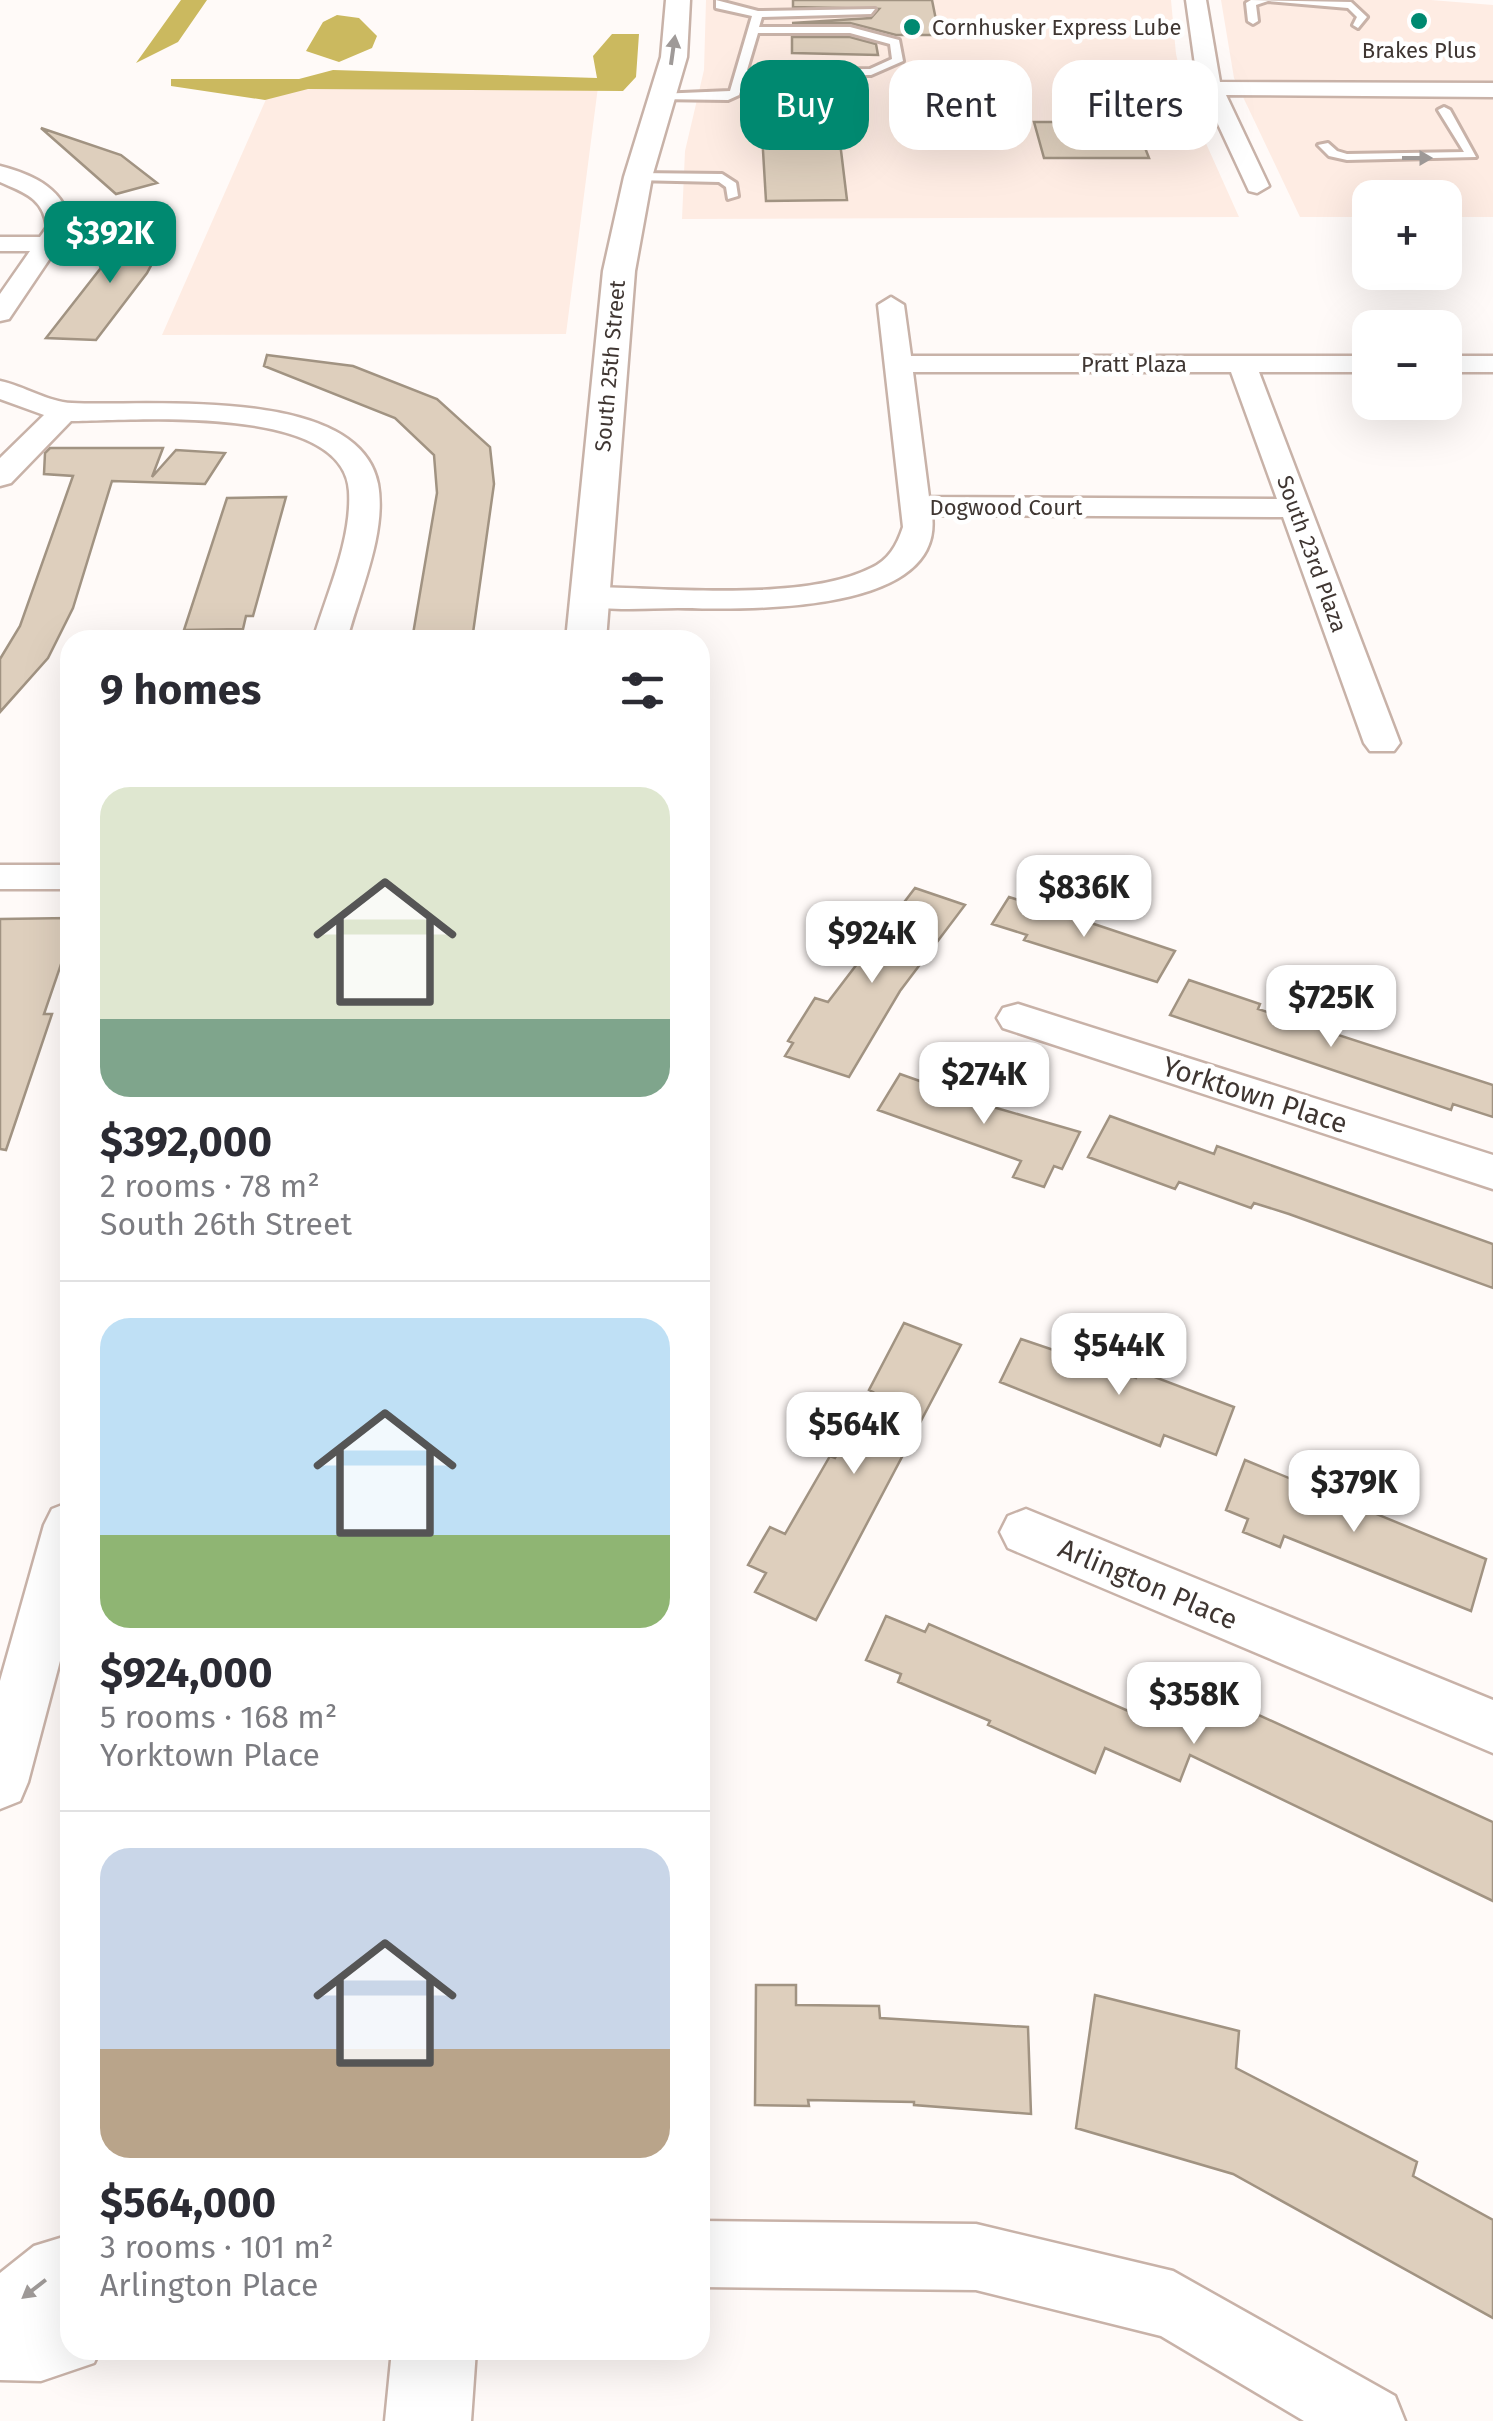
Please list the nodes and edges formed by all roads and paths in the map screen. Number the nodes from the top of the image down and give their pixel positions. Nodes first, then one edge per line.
1 (655, 0) edge
2 (678, 0) edge
3 (722, 0) edge
4 (1196, 0) edge
5 (1264, 0) edge
6 (1272, 0) edge
7 (871, 11) dead end
8 (758, 14) junction
9 (1253, 21) dead end
10 (1358, 24) dead end
11 (753, 30) junction
12 (744, 60) edge
13 (1207, 60) edge
14 (869, 72) edge
15 (740, 73) edge
16 (1218, 88) edge
17 (1493, 90) edge
18 (658, 97) junction
19 (1218, 101) edge
20 (1444, 110) dead end
21 (1324, 145) dead end
22 (0, 174) edge
23 (638, 177) junction
24 (1257, 186) dead end
25 (732, 196) dead end
26 (0, 244) edge
27 (51, 244) junction
28 (891, 305) dead end
29 (0, 313) edge
30 (898, 364) junction
31 (1242, 364) junction
32 (1352, 364) edge
33 (1462, 364) edge
34 (1493, 364) edge
35 (0, 389) edge
36 (64, 412) junction
37 (0, 477) edge
38 (916, 506) junction
39 (1294, 508) junction
40 (590, 597) junction
41 (333, 630) edge
42 (587, 630) edge
43 (1382, 743) dead end
44 (0, 877) edge
45 (60, 878) edge
46 (1018, 1018) dead end
47 (1493, 1172) edge
48 (1026, 1532) dead end
49 (60, 1557) edge
50 (8, 1723) edge
51 (1493, 1727) edge
52 (0, 1782) edge
53 (710, 2254) edge
54 (60, 2270) edge
55 (0, 2315) edge
56 (60, 2341) edge
57 (0, 2346) edge
58 (433, 2360) edge
59 (428, 2421) edge
60 (1370, 2421) edge

1 - 18 street, South 25th Street
18 -> 2 street, South 25th Street
3 - 8 lane
4 - 13 street
5 - 9 lane
6 - 10 lane
7 - 8 lane
8 - 11 lane
11 - 12 lane
11 - 14 lane
15 - 18 lane
16 - 17 street
18 - 23 street, South 25th Street
19 - 24 street
21 -> 20 lane
22 - 27 street
23 - 25 lane
23 - 40 street, South 25th Street
26 - 27 street
27 - 29 street
28 - 30 street
30 - 31 street, Pratt Plaza
30 - 38 street
31 - 32 street, Pratt Plaza
31 - 39 street, South 23rd Plaza
33 - 34 street
35 - 36 street
36 - 37 street
36 - 41 street
38 - 39 street, Dogwood Court
38 - 40 street, Dogwood Court
39 - 43 street, South 23rd Plaza
40 - 42 street, South 25th Street
44 - 45 street
46 - 47 street, Yorktown Place
48 - 51 street, Arlington Place
49 - 50 street
50 - 52 street
53 - 60 street
54 -> 55 street
56 - 57 street
58 - 59 street

